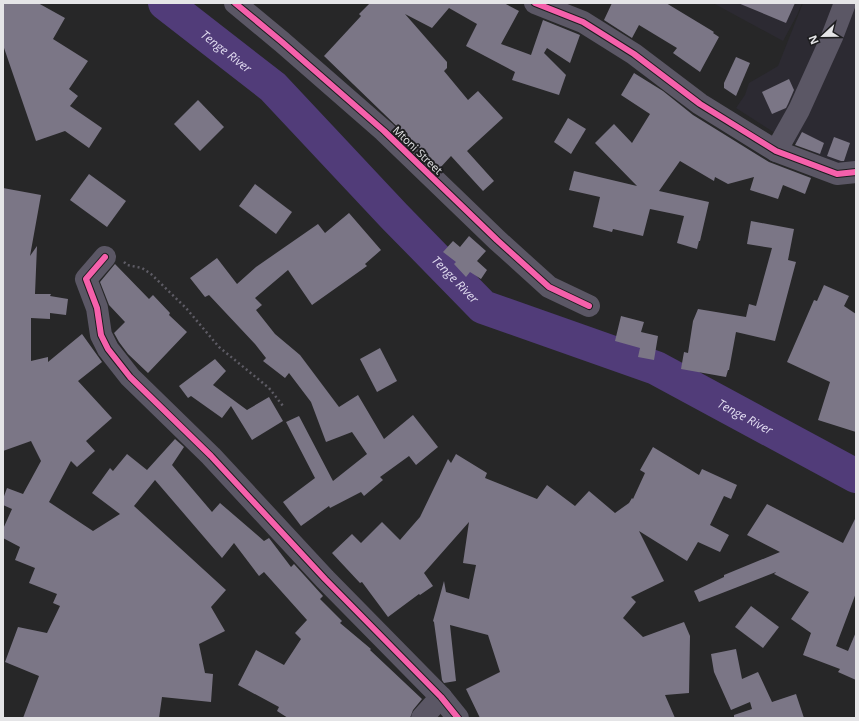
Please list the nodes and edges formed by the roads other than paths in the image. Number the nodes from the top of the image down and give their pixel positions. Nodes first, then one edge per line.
1 (235, 3) edge
2 (535, 3) edge
3 (845, 3) edge
4 (776, 151) junction
5 (856, 172) edge
6 (105, 257) road end
7 (589, 306) dead end
8 (441, 697) junction
9 (422, 718) edge
10 (458, 718) edge

1 - 7 street, Mtoni Street
2 - 4 street
3 - 4 street
4 - 5 street
6 - 8 street
8 - 9 street
8 - 10 street

